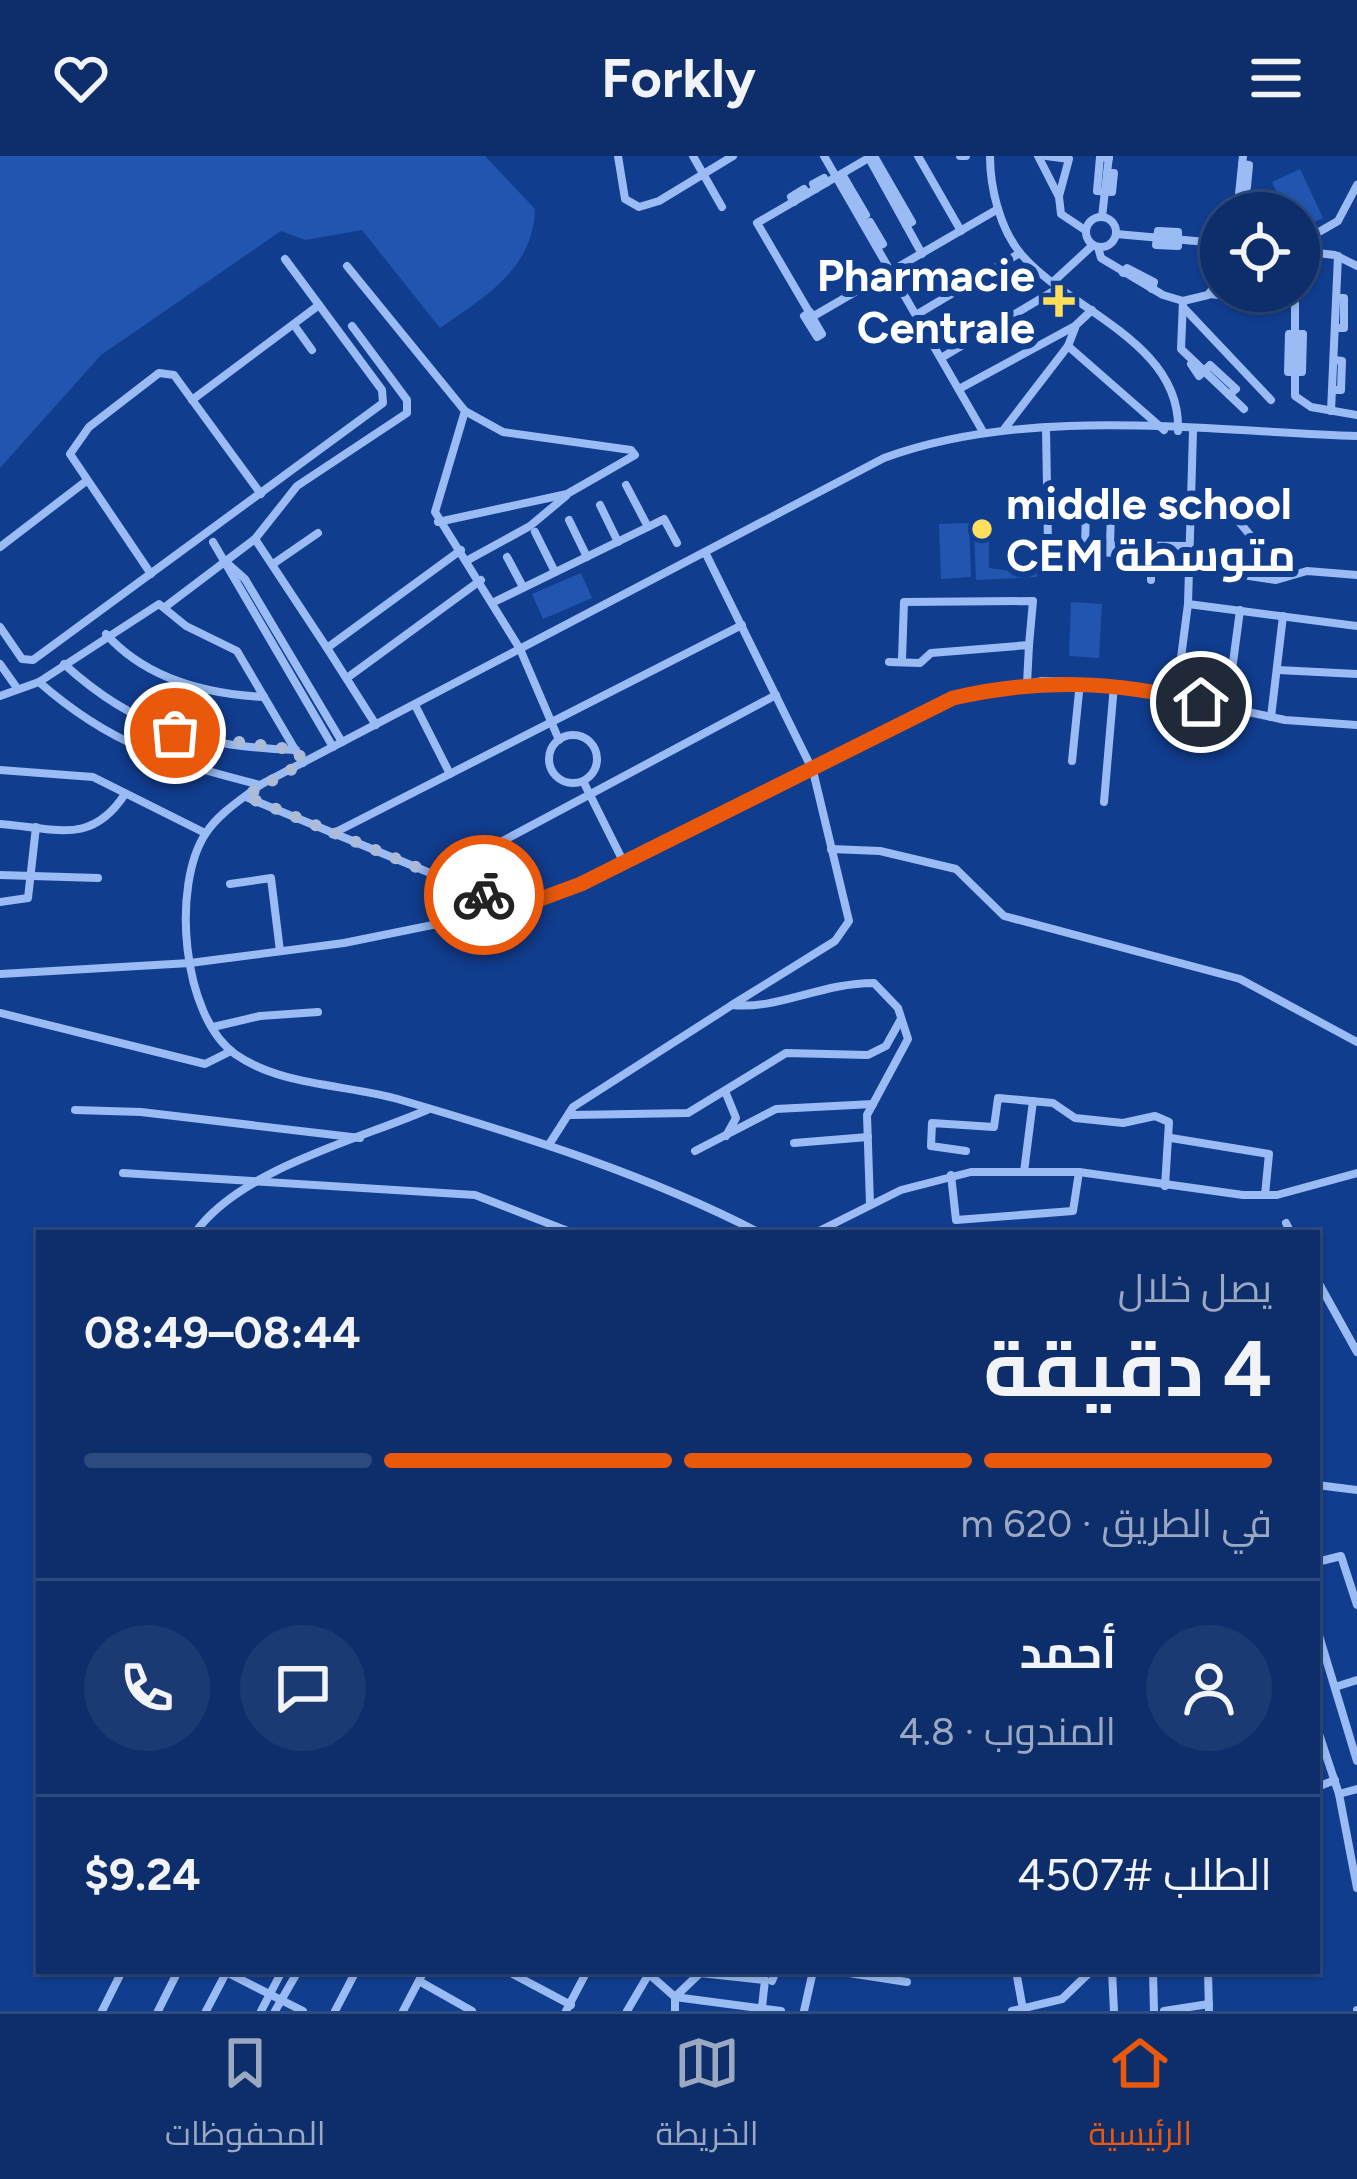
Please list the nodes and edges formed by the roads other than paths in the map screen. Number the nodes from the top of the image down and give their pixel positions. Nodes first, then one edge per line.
1 (618, 156) edge
2 (693, 156) edge
3 (733, 156) edge
4 (824, 156) edge
5 (920, 156) edge
6 (990, 156) edge
7 (1042, 156) edge
8 (1109, 157) edge
9 (868, 158) edge
10 (1242, 160) edge
11 (844, 172) junction
12 (704, 175) junction
13 (1357, 185) edge
14 (1105, 191) junction
15 (1239, 192) edge
16 (1059, 197) junction
17 (722, 207) dead end
18 (999, 209) junction
19 (1102, 217) junction
20 (1085, 230) junction
21 (961, 231) junction
22 (1320, 231) edge
23 (1116, 234) junction
24 (1200, 242) edge
25 (1095, 246) junction
26 (1020, 253) junction
27 (922, 254) junction
28 (1320, 254) edge
29 (1338, 256) junction
30 (285, 259) dead end
31 (347, 266) dead end
32 (1357, 266) edge
33 (891, 272) junction
34 (1058, 284) junction
35 (1200, 297) edge
36 (1183, 304) junction
37 (320, 305) junction
38 (1092, 310) junction
39 (1295, 312) edge
40 (916, 315) junction
41 (294, 326) junction
42 (352, 326) dead end
43 (1075, 326) junction
44 (1068, 346) junction
45 (312, 350) dead end
46 (941, 358) junction
47 (959, 389) junction
48 (192, 400) junction
49 (1271, 400) dead end
50 (1244, 409) dead end
51 (1331, 410) junction
52 (465, 412) junction
53 (1357, 415) edge
54 (1005, 428) junction
55 (1046, 428) junction
56 (982, 430) junction
57 (1164, 430) junction
58 (1178, 431) junction
59 (1192, 431) junction
60 (1357, 436) edge
61 (85, 482) junction
62 (626, 485) dead end
63 (261, 494) junction
64 (567, 494) junction
65 (600, 505) dead end
66 (1226, 505) dead end
67 (1086, 512) dead end
68 (1111, 513) dead end
69 (569, 520) dead end
70 (439, 522) junction
71 (648, 527) junction
72 (318, 532) dead end
73 (535, 532) dead end
74 (209, 537) junction
75 (255, 539) junction
76 (618, 542) junction
77 (677, 543) dead end
78 (1151, 546) junction
79 (1190, 546) junction
80 (0, 547) edge
81 (1110, 549) junction
82 (460, 550) junction
83 (705, 552) junction
84 (507, 557) dead end
85 (587, 557) junction
86 (468, 560) junction
87 (226, 562) junction
88 (273, 564) junction
89 (1189, 567) junction
90 (555, 572) junction
91 (151, 574) junction
92 (1357, 575) edge
93 (1285, 578) junction
94 (481, 580) junction
95 (1151, 580) dead end
96 (524, 587) junction
97 (494, 602) junction
98 (1188, 604) junction
99 (165, 607) junction
100 (1240, 610) junction
101 (1283, 616) junction
102 (742, 625) junction
103 (1357, 626) edge
104 (0, 627) edge
105 (106, 634) junction
106 (1029, 645) junction
107 (328, 648) junction
108 (520, 649) junction
109 (902, 659) junction
110 (889, 662) dead end
111 (0, 664) edge
112 (64, 664) junction
113 (1278, 670) junction
114 (1357, 674) edge
115 (347, 678) junction
116 (39, 682) junction
117 (1080, 682) junction
118 (1027, 684) junction
119 (1114, 685) junction
120 (17, 688) junction
121 (776, 694) junction
122 (0, 696) edge
123 (1176, 696) junction
124 (264, 697) junction
125 (415, 704) junction
126 (1227, 707) junction
127 (1271, 717) junction
128 (551, 721) junction
129 (376, 725) junction
130 (1357, 725) edge
131 (560, 740) junction
132 (337, 745) junction
133 (297, 750) junction
134 (1072, 761) dead end
135 (303, 763) junction
136 (0, 770) edge
137 (813, 771) junction
138 (450, 774) junction
139 (583, 782) junction
140 (260, 784) junction
141 (125, 794) junction
142 (589, 794) junction
143 (245, 796) junction
144 (1104, 802) dead end
145 (0, 824) edge
146 (37, 827) junction
147 (206, 833) junction
148 (332, 834) junction
149 (832, 849) junction
150 (623, 861) junction
151 (0, 875) edge
152 (32, 876) junction
153 (437, 876) junction
154 (98, 878) dead end
155 (230, 884) dead end
156 (0, 902) edge
157 (516, 908) junction
158 (280, 951) junction
159 (190, 963) junction
160 (0, 974) edge
161 (732, 1005) junction
162 (318, 1012) dead end
163 (0, 1013) edge
164 (901, 1018) junction
165 (213, 1027) junction
166 (1357, 1042) edge
167 (231, 1051) junction
168 (724, 1090) junction
169 (1033, 1101) junction
170 (873, 1104) junction
171 (75, 1109) dead end
172 (427, 1110) junction
173 (571, 1115) junction
174 (868, 1137) junction
175 (360, 1138) junction
176 (725, 1138) junction
177 (1171, 1138) junction
178 (550, 1143) junction
179 (794, 1143) dead end
180 (695, 1150) dead end
181 (966, 1151) dead end
182 (1024, 1172) junction
183 (1079, 1172) junction
184 (123, 1173) dead end
185 (1357, 1173) edge
186 (951, 1175) junction
187 (261, 1178) junction
188 (1165, 1186) junction
189 (1265, 1195) junction
190 (870, 1204) junction
191 (197, 1230) edge
192 (564, 1230) edge
193 (753, 1230) edge
194 (821, 1230) edge
195 (1320, 1285) edge
196 (1357, 1352) edge
197 (1320, 1485) edge
198 (1357, 1490) edge
199 (1320, 1561) edge
200 (1357, 1605) edge
201 (1320, 1639) edge
202 (1357, 1680) edge
203 (1335, 1687) junction
204 (1320, 1737) edge
205 (1357, 1761) edge
206 (1335, 1780) junction
207 (1320, 1785) edge
208 (1357, 1789) edge
209 (1339, 1794) junction
210 (1357, 1888) edge
211 (120, 1974) edge
212 (176, 1974) edge
213 (225, 1974) edge
214 (233, 1974) edge
215 (280, 1974) edge
216 (296, 1974) edge
217 (354, 1974) edge
218 (422, 1974) edge
219 (512, 1974) edge
220 (585, 1974) edge
221 (649, 1974) edge
222 (651, 1974) edge
223 (699, 1974) edge
224 (709, 1974) edge
225 (812, 1974) edge
226 (855, 1974) edge
227 (1017, 1974) edge
228 (1086, 1974) edge
229 (1112, 1974) edge
230 (1154, 1974) edge
231 (1208, 1974) edge
232 (419, 1981) junction
233 (907, 1982) dead end
234 (268, 1993) junction
235 (675, 1997) junction
236 (280, 1999) junction
237 (1022, 2004) junction
238 (1052, 2004) edge
239 (761, 2006) junction
240 (569, 2008) edge
241 (1209, 2008) edge
242 (102, 2011) edge
243 (158, 2011) edge
244 (206, 2011) edge
245 (261, 2011) edge
246 (275, 2011) edge
247 (303, 2011) edge
248 (335, 2011) edge
249 (403, 2011) edge
250 (472, 2011) edge
251 (627, 2011) edge
252 (675, 2011) edge
253 (781, 2011) edge
254 (804, 2011) edge
255 (1012, 2011) edge
256 (1063, 2011) edge
257 (1114, 2011) edge
258 (1154, 2011) edge
259 (1164, 2011) edge

1 - 12 street
2 - 12 street
3 - 12 street
4 - 11 street
5 - 21 street
6 - 18 street
7 - 16 street
7 - 16 street
8 - 14 street
8 - 14 street
9 - 11 street
9 - 27 street
10 - 15 street
11 - 33 street
11 - 33 street
12 - 17 street
13 - 22 street
14 - 19 street
16 - 20 street
18 - 21 street
18 - 26 street
19 - 20 street
19 - 23 street
20 - 25 street
21 - 27 street
23 - 24 street
23 - 25 street
25 - 34 street
25 - 36 street
26 - 34 street
26 - 40 street
27 - 33 street
28 - 29 street
29 - 32 street
29 - 51 street
30 - 37 street
31 - 52 street
33 - 40 street
34 - 38 street
34 - 46 street
35 - 36 street
36 - 49 street
36 - 50 street
37 - 41 street
37 - 63 street
38 - 43 street
38 - 58 street
39 - 51 street
40 - 46 street
41 - 45 street
41 - 48 street
42 - 75 street
43 - 44 street
43 - 47 street
44 - 54 street
44 - 57 street
46 - 47 street
47 - 56 street
48 - 61 street
48 - 63 street
51 - 53 street
52 - 64 street
52 - 70 street
54 - 55 street
54 - 56 street
55 - 57 street
55 - 81 street
56 - 83 street
57 - 58 street
58 - 59 street
59 - 60 street
59 - 79 street
61 - 80 street
61 - 91 street
62 - 71 street
63 - 74 street
64 - 70 street
64 - 86 street
65 - 76 street
66 - 93 street
67 - 81 street
68 - 81 street
69 - 85 street
70 - 82 street
71 - 76 street
71 - 77 street
72 - 88 street
73 - 90 street
74 - 87 street
74 - 91 street
75 - 87 street
75 - 88 street
76 - 85 street
78 - 79 street
78 - 81 street
78 - 95 street
79 - 89 street
82 - 86 street
82 - 107 street
83 - 102 street
83 - 108 street
84 - 96 street
85 - 90 street
86 - 94 street
87 - 99 street
87 - 132 street
88 - 107 street
89 - 93 street
89 - 98 street
90 - 96 street
91 - 104 street
92 - 93 street
94 - 97 street
94 - 115 street
96 - 97 street
97 - 108 street
98 - 100 street
98 - 123 street
99 - 105 street
99 - 124 street
100 - 101 street
100 - 126 street
101 - 103 street
101 - 113 street
102 - 121 street
102 - 128 street
105 - 112 street
105 - 124 street
106 - 109 street
106 - 109 street
106 - 118 street
107 - 115 street
108 - 125 street
108 - 128 street
109 - 110 street
111 - 120 street
112 - 116 street
112 - 133 street
113 - 114 street
113 - 127 street
115 - 129 street
116 - 120 street
116 - 140 street
117 - 118 street
117 - 119 street
117 - 134 street
118 - 137 street
119 - 123 street
119 - 144 street
120 - 122 street
121 - 137 street
121 - 142 street
123 - 126 street
124 - 133 street
125 - 129 street
125 - 138 street
126 - 127 street
127 - 130 street
128 - 131 street
128 - 138 street
129 - 132 street
131 - 139 street
131 - 139 street
132 - 135 street
133 - 135 street
135 - 140 street
136 - 141 street
137 - 149 street
137 - 150 street
138 - 148 street
139 - 142 street
140 - 143 street
141 - 146 street
141 - 147 street
142 - 150 street
142 - 153 street
143 - 147 street
143 - 148 street
145 - 146 street
146 - 152 street
147 - 159 street
148 - 153 street
149 - 161 street
149 - 166 street
150 - 157 street
151 - 152 street
152 - 154 street
152 - 156 street
153 - 157 street
155 - 158 street
157 - 158 street
158 - 159 street
159 - 160 street
159 - 165 street
161 - 164 street
161 - 173 street
162 - 165 street
163 - 167 street
164 - 168 street
164 - 170 street
165 - 167 street
167 - 172 street
168 - 173 street
168 - 176 street
169 - 177 street
169 - 181 street
169 - 182 street
170 - 174 street
170 - 176 street
171 - 175 street
172 - 175 street
172 - 178 street
173 - 178 street
174 - 179 street
174 - 190 street
175 - 187 street
176 - 180 street
177 - 188 street
177 - 189 street
178 - 193 street
182 - 183 street
182 - 186 street
183 - 186 street
183 - 188 street
184 - 187 street
185 - 189 street
186 - 190 street
187 - 191 street
187 - 192 street
188 - 189 street
190 - 194 street
195 - 196 street
197 - 198 street
199 - 200 street
201 - 203 street
202 - 203 street
203 - 205 street
204 - 206 street
206 - 207 street
206 - 209 street
208 - 209 street
209 - 210 street
211 - 242 street
212 - 243 street
213 - 244 street
214 - 234 street
215 - 234 street
216 - 236 street
217 - 248 street
218 - 232 street
219 - 240 street
220 - 240 street
221 - 251 street
222 - 235 street
223 - 235 street
224 - 239 street
225 - 254 street
226 - 233 street
227 - 237 street
228 - 238 street
229 - 257 street
230 - 258 street
231 - 241 street
232 - 249 street
232 - 250 street
234 - 236 street
234 - 245 street
235 - 239 street
235 - 252 street
236 - 246 street
236 - 247 street
237 - 238 street
237 - 255 street
238 - 256 street
239 - 253 street
241 - 259 street

